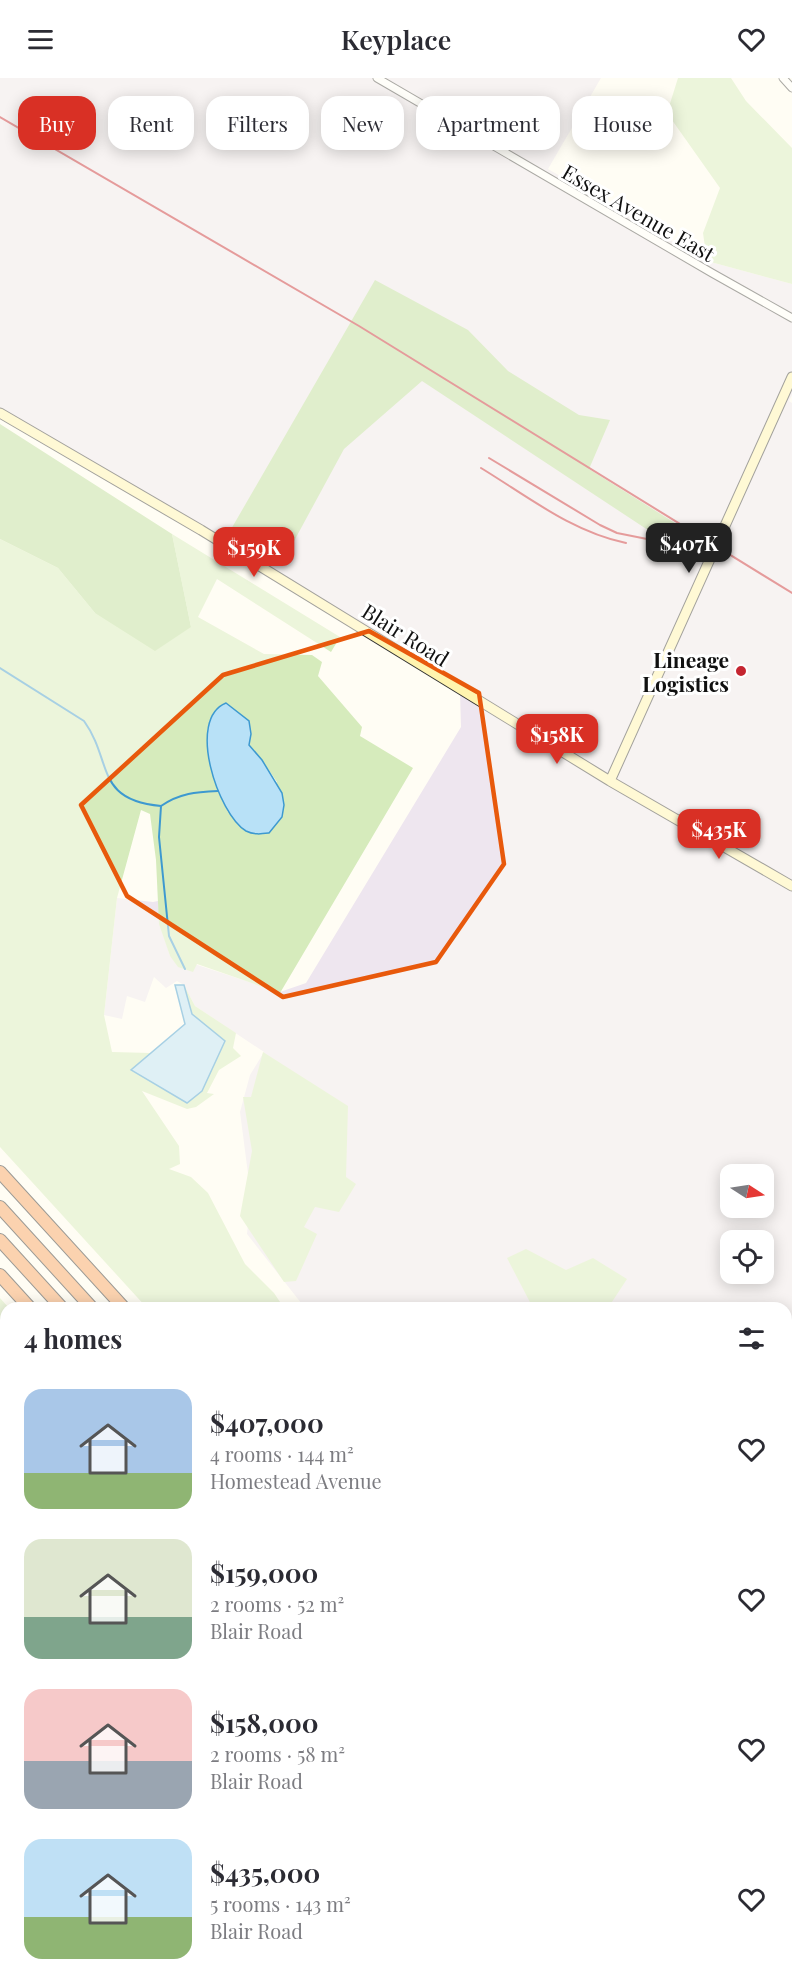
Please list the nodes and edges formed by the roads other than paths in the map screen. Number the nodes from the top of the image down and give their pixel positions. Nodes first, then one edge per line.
1 (377, 78) edge
2 (783, 78) edge
3 (792, 88) edge
4 (792, 318) edge
5 (792, 377) edge
6 (0, 413) edge
7 (610, 781) junction
8 (792, 886) edge
9 (0, 1172) edge
10 (0, 1207) edge
11 (0, 1240) edge
12 (0, 1275) edge
13 (25, 1302) edge
14 (57, 1302) edge
15 (87, 1302) edge
16 (119, 1302) edge

1 - 4 street, Essex Avenue East
2 - 3 street
5 - 7 street
6 - 7 street, Blair Road
7 - 8 street, Blair Road
9 - 16 highway
10 - 15 highway
11 - 14 highway
12 - 13 highway

